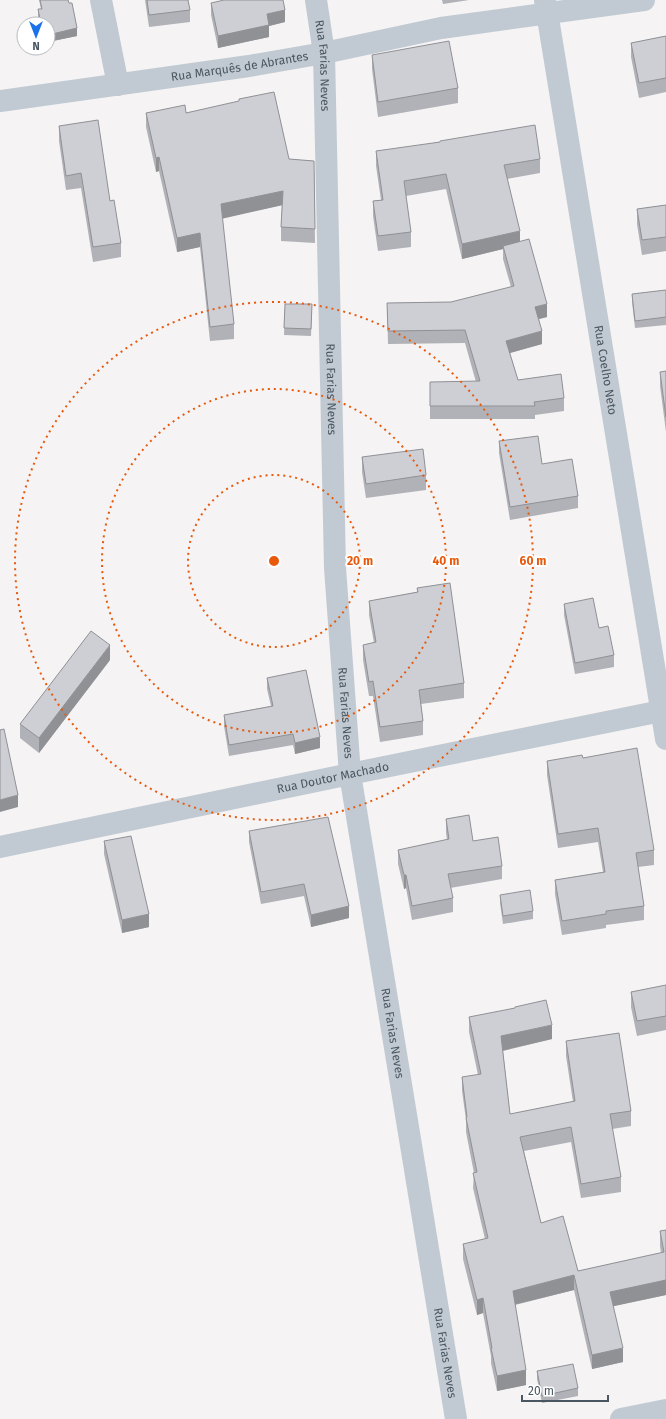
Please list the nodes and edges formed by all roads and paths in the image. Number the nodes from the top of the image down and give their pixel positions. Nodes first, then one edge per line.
1 (101, 0) edge
2 (316, 0) edge
3 (644, 0) edge
4 (547, 7) edge
5 (324, 53) junction
6 (118, 85) junction
7 (0, 101) edge
8 (664, 711) edge
9 (666, 739) edge
10 (350, 774) junction
11 (0, 847) edge
12 (666, 1410) edge
13 (456, 1419) edge
14 (621, 1419) edge

1 - 6 street
2 - 5 street, Rua Farias Neves
3 - 4 street, Rua Marquês de Abrantes
4 - 5 street, Rua Marquês de Abrantes
4 - 8 street, Rua Coelho Neto
5 - 6 street, Rua Marquês de Abrantes
5 - 10 street, Rua Farias Neves
6 - 7 street, Rua Marquês de Abrantes
8 - 9 street, Rua Coelho Neto
8 - 10 street, Rua Doutor Machado
10 - 11 street, Rua Doutor Machado
10 - 13 street, Rua Farias Neves
12 - 14 street

